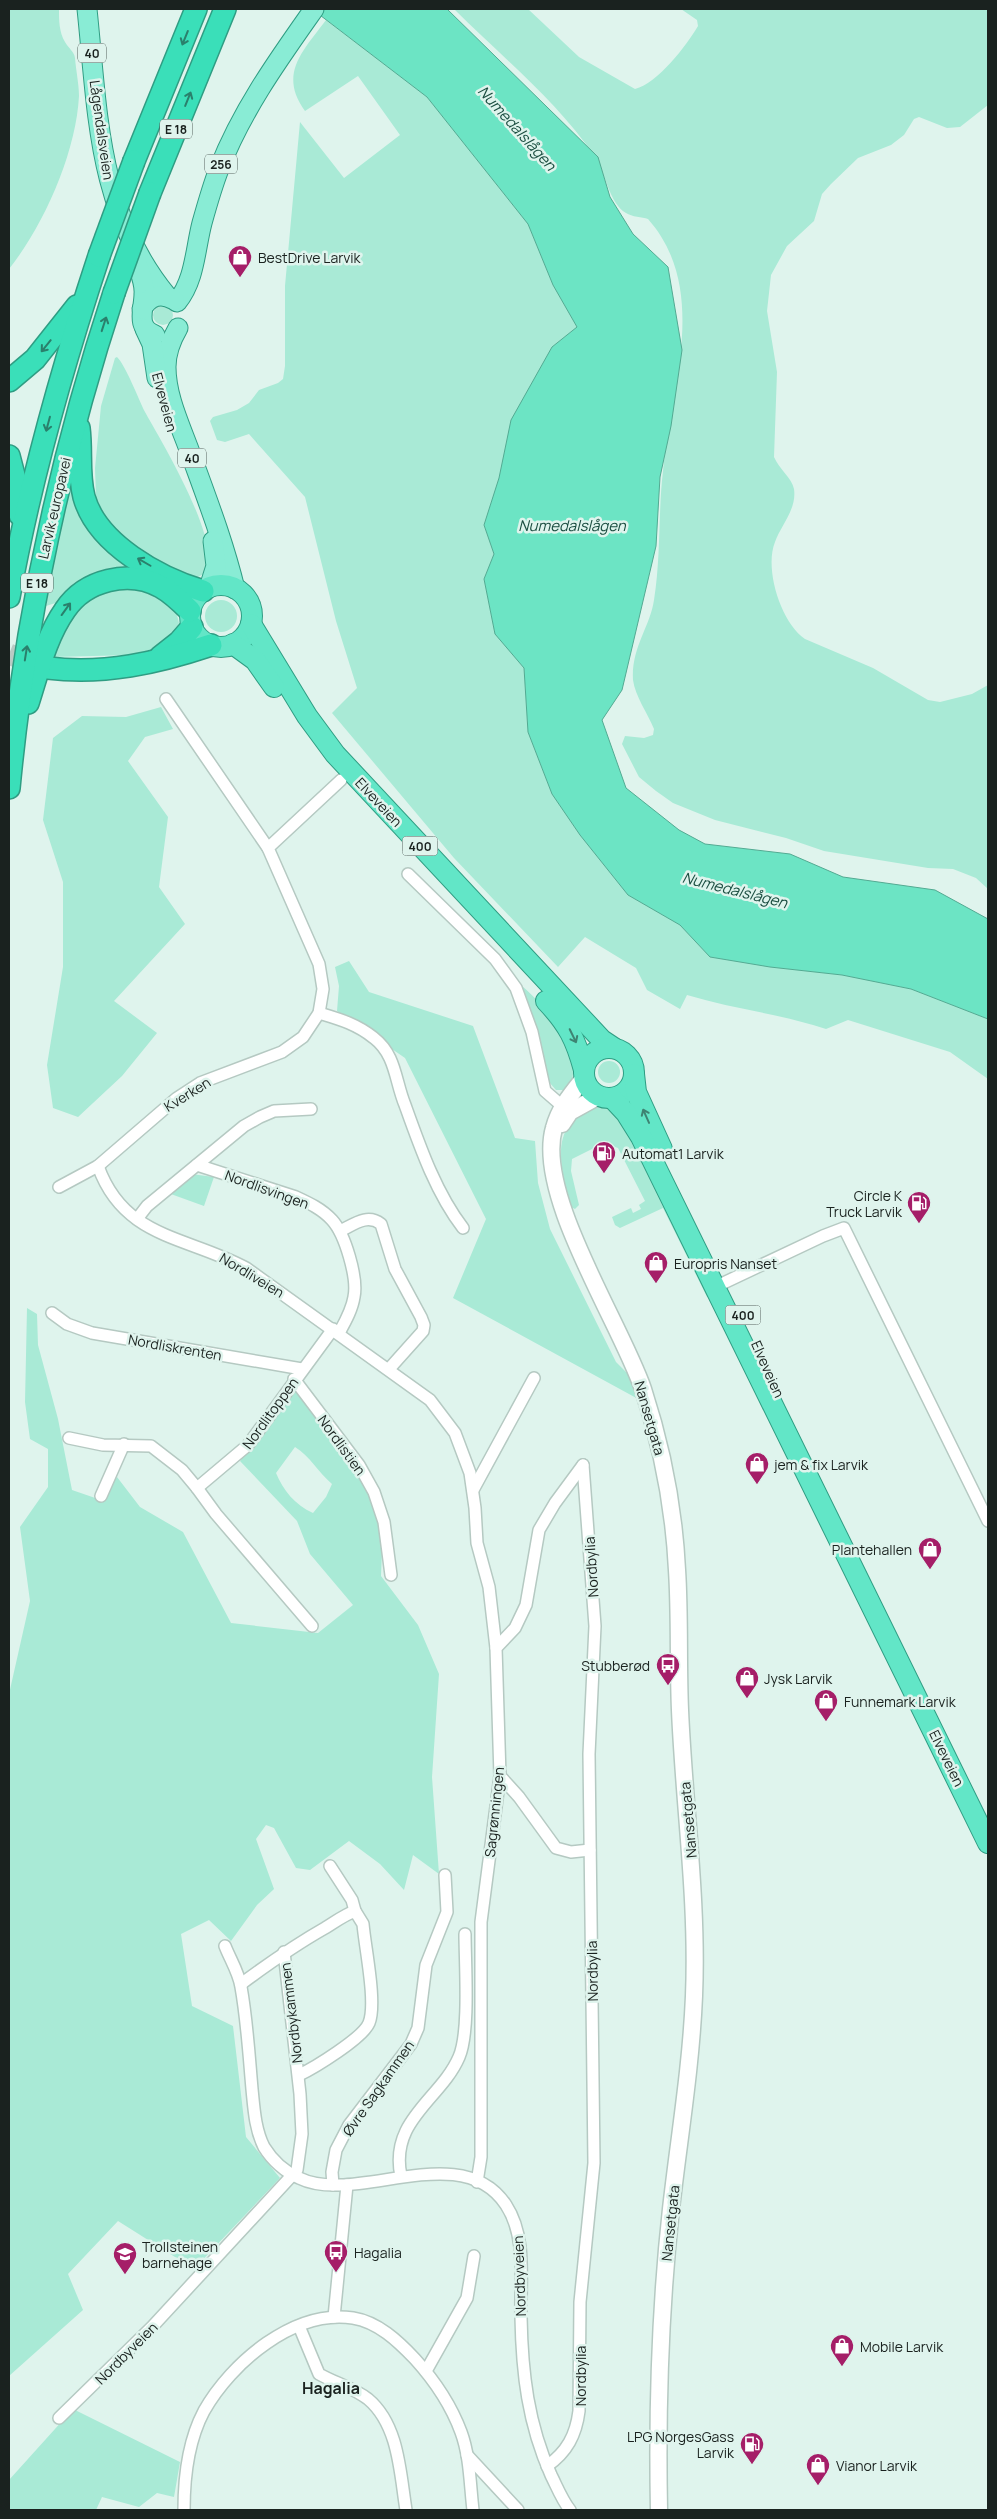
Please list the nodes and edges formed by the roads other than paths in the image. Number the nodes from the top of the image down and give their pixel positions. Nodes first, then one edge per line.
1 (87, 9) edge
2 (196, 9) edge
3 (225, 9) edge
4 (314, 9) edge
5 (133, 246) junction
6 (86, 294) junction
7 (172, 299) junction
8 (142, 308) junction
9 (178, 328) junction
10 (145, 329) junction
11 (9, 381) edge
12 (76, 415) junction
13 (9, 456) edge
14 (21, 531) junction
15 (206, 589) junction
16 (235, 589) junction
17 (9, 597) edge
18 (191, 619) junction
19 (251, 624) junction
20 (233, 644) junction
21 (211, 645) junction
22 (154, 661) junction
23 (48, 668) tunnel mouth
24 (166, 699) dead end
25 (12, 753) junction
26 (340, 780) junction
27 (9, 788) edge
28 (268, 848) junction
29 (408, 874) dead end
30 (319, 1013) junction
31 (614, 1048) junction
32 (584, 1074) junction
33 (634, 1074) junction
34 (605, 1097) junction
35 (566, 1109) junction
36 (312, 1110) dead end
37 (198, 1165) junction
38 (98, 1166) junction
39 (59, 1187) dead end
40 (137, 1219) junction
41 (463, 1228) dead end
42 (340, 1231) junction
43 (721, 1285) junction
44 (52, 1313) dead end
45 (336, 1331) junction
46 (302, 1369) junction
47 (389, 1369) junction
48 (534, 1378) dead end
49 (294, 1379) junction
50 (69, 1438) dead end
51 (124, 1444) junction
52 (197, 1488) junction
53 (472, 1490) junction
54 (101, 1496) dead end
55 (988, 1521) edge
56 (391, 1575) dead end
57 (312, 1626) dead end
58 (496, 1648) junction
59 (500, 1776) junction
60 (984, 1821) edge
61 (988, 1842) edge
62 (590, 1850) junction
63 (330, 1866) dead end
64 (445, 1875) dead end
65 (355, 1911) junction
66 (465, 1934) dead end
67 (226, 1946) dead end
68 (284, 1952) junction
69 (241, 1984) junction
70 (299, 2075) junction
71 (292, 2175) junction
72 (401, 2176) junction
73 (477, 2182) junction
74 (333, 2185) junction
75 (346, 2185) junction
76 (474, 2256) dead end
77 (334, 2318) junction
78 (299, 2326) junction
79 (426, 2371) junction
80 (59, 2418) dead end
81 (467, 2455) junction
82 (547, 2466) junction
83 (184, 2510) edge
84 (406, 2510) edge
85 (473, 2510) edge
86 (518, 2510) edge
87 (570, 2510) edge
88 (659, 2510) edge

1 - 5 main road, Lågendalsveien / 40
2 -> 6 highway, Larvik europavei / E 18, bridge
12 -> 3 highway, Larvik europavei / E 18, bridge
4 - 7 main road, 256
5 - 7 main road, Lågendalsveien / 40
5 - 8 main road, Lågendalsveien / 40
6 -> 11 highway, E 18
6 -> 14 highway, Larvik europavei / E 18
7 - 8 main road
7 - 9 main road, 40
8 - 10 main road, 40
9 - 10 main road
9 - 16 main road, Elveveien / 40
10 - 15 main road, Elveveien / 40
15 -> 12 highway, E 18
25 -> 12 highway, Larvik europavei / E 18
13 - 14 highway, E 18
14 - 17 highway, Larvik europavei / E 18
15 - 16 highway
15 - 18 highway
16 - 19 highway, 400
18 - 21 highway
18 - 22 highway
25 -> 18 highway, E 18
19 - 20 highway
19 - 31 highway, Elveveien / 400
20 - 21 highway
20 - 26 highway, Elveveien / 400
21 - 22 highway
22 - 23 highway
24 - 28 street, Kverken
25 - 27 highway, Larvik europavei / E 18
26 - 28 street
26 -> 32 highway, Elveveien / 400
28 - 30 street, Kverken
29 - 35 street
30 - 38 street, Kverken
30 - 41 street
31 - 32 highway
31 - 33 highway, 400
32 - 34 highway, 400
32 - 35 main road, Nansetgata
33 - 34 highway
43 -> 33 highway, Elveveien / 400
34 - 35 main road
34 - 43 highway, Elveveien / 400
35 - 88 main road, Nansetgata
36 - 37 street
37 - 40 street
37 - 42 street, Nordlisvingen
38 - 39 street, Kverken
38 - 40 street, Nordliveien
40 - 45 street, Nordliveien
42 - 45 street, Nordlisvingen
42 - 47 street
43 - 55 street
43 - 60 highway, Elveveien / 400
44 - 46 street, Nordliskrenten
45 - 46 street, Nordlitoppen
45 - 47 street, Nordliveien
46 - 49 street, Nordlitoppen
47 - 53 street, Nordliveien
48 - 53 street
49 - 52 street, Nordlitoppen
49 - 56 street, Nordlistien
50 - 51 street
51 - 52 street
51 - 54 street
52 - 57 street
53 - 58 street, Nordliveien
58 - 59 street, Sagrønningen
58 - 62 street, Nordbylia
59 - 62 street
59 - 73 street, Sagrønningen
60 - 61 highway, Elveveien / 400
62 - 82 street, Nordbylia
63 - 65 street, Nordbykammen
64 - 74 street, Øvre Sagkammen
65 - 68 street, Nordbykammen
65 - 70 street, Nordbykammen
66 - 72 street
67 - 69 street, Nordbyveien
68 - 69 street, Nordbykammen
68 - 70 street, Nordbykammen
69 - 71 street, Nordbyveien
70 - 71 street, Nordbykammen
71 - 74 street, Nordbyveien
71 - 80 street, Nordbyveien
72 - 73 street, Nordbyveien
72 - 75 street, Nordbyveien
73 - 82 street, Nordbyveien
74 - 75 street, Nordbyveien
75 - 77 street
76 - 79 street
77 - 78 street
77 - 79 street
78 - 83 street
78 - 84 street
79 - 81 street
81 - 85 street
81 - 86 street
82 - 87 street, Nordbyveien

